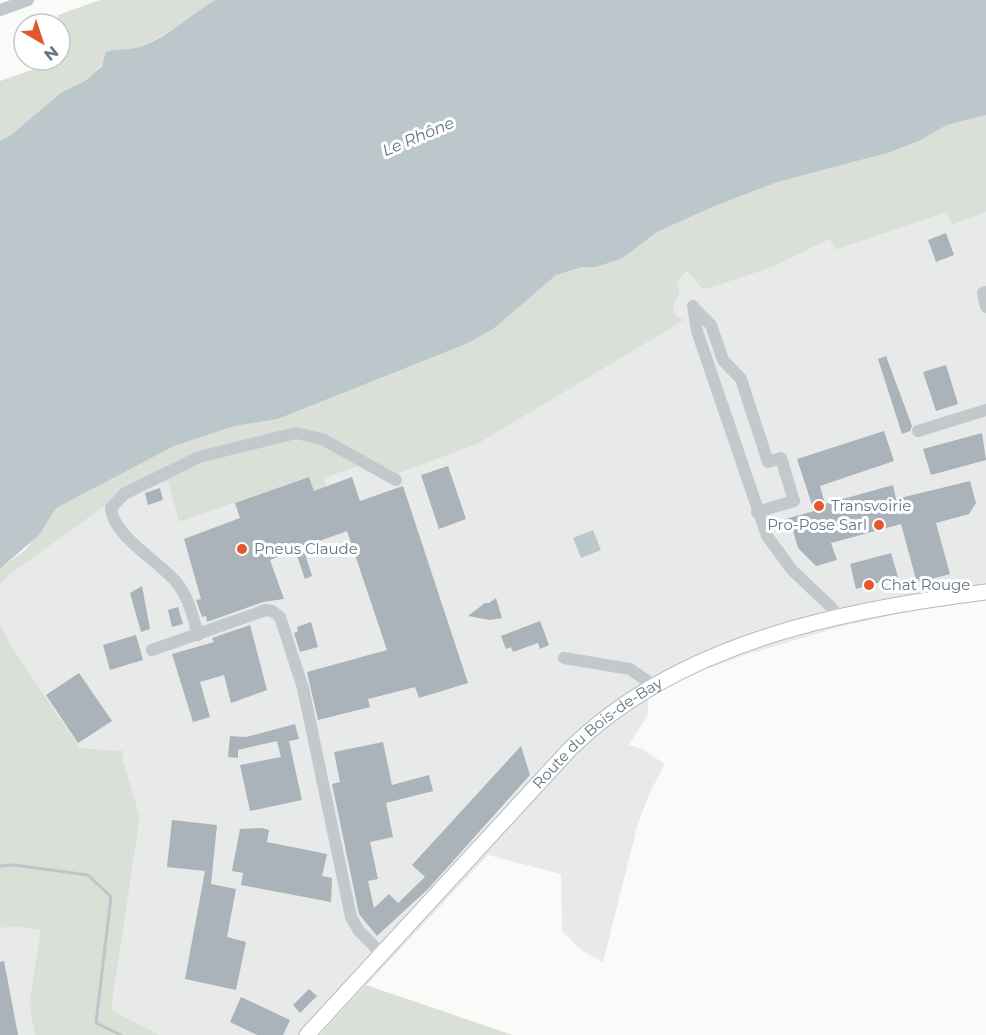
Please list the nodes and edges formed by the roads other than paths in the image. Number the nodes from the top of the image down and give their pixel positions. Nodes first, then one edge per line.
1 (28, 0) edge
2 (0, 10) edge
3 (986, 292) edge
4 (986, 307) edge
5 (986, 410) edge
6 (918, 431) dead end
7 (396, 480) dead end
8 (757, 512) junction
9 (986, 592) edge
10 (840, 618) junction
11 (198, 635) junction
12 (152, 650) dead end
13 (564, 658) dead end
14 (653, 685) junction
15 (382, 954) junction
16 (307, 1035) edge

1 - 2 street
3 - 4 street
5 - 6 street
7 - 11 street
8 - 8 street
8 - 10 street
9 - 10 main road, Route du Bois-de-Bay
10 - 14 main road, Route du Bois-de-Bay
11 - 12 street
11 - 15 street
13 - 14 street
14 - 15 main road, Route du Bois-de-Bay
15 - 16 main road, Route du Bois-de-Bay

